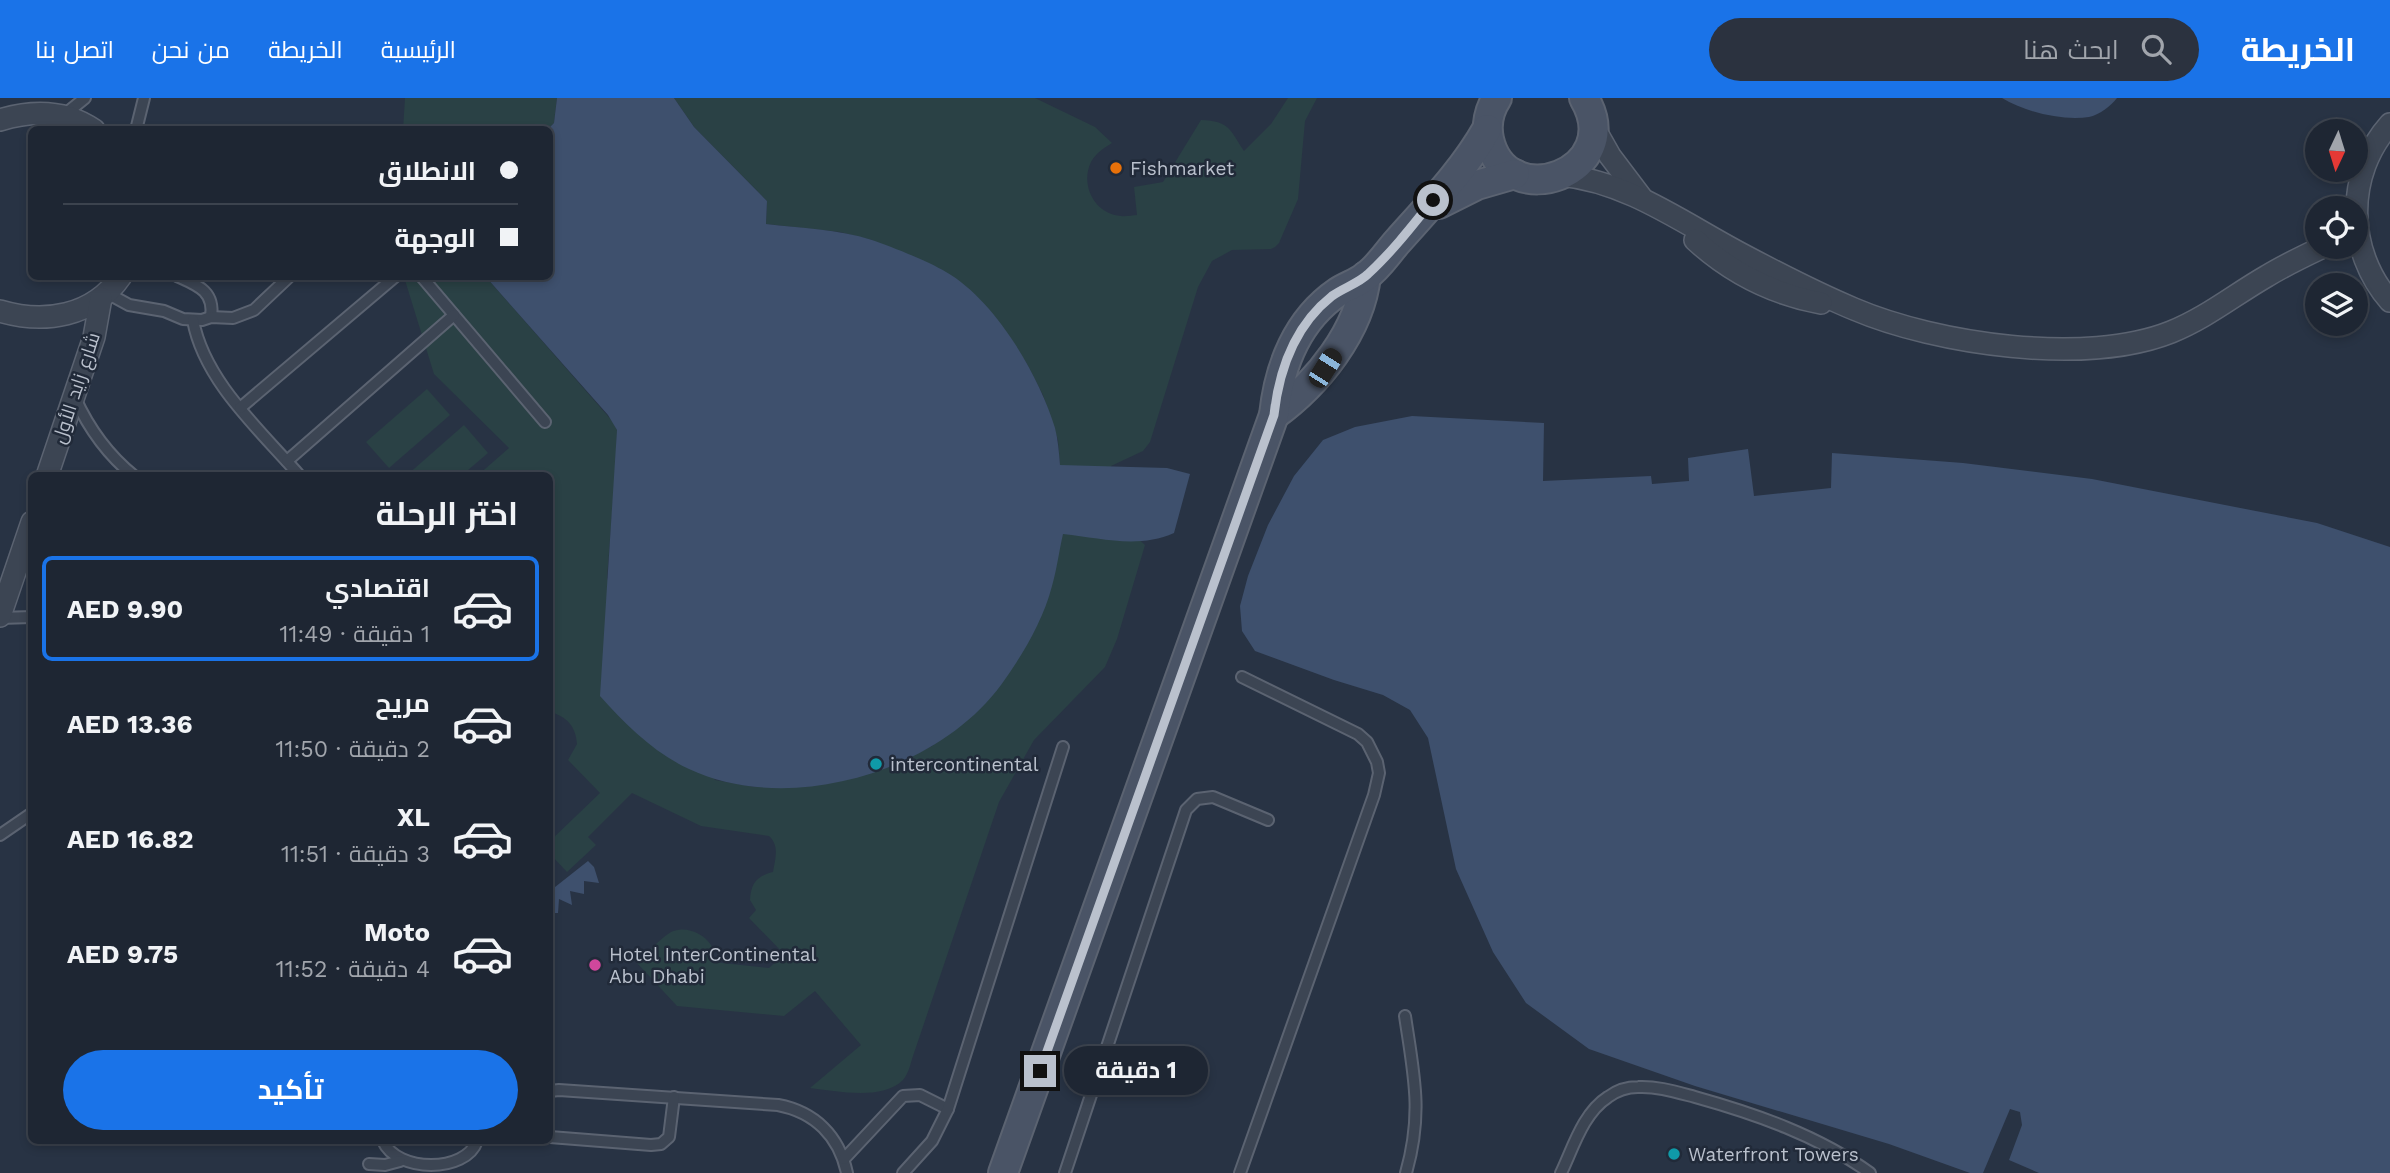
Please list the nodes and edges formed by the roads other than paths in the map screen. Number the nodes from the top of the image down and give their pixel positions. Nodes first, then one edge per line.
1 (85, 98) edge
2 (144, 98) edge
3 (1497, 98) edge
4 (1584, 98) edge
5 (64, 115) junction
6 (0, 120) edge
7 (2390, 124) edge
8 (86, 126) edge
9 (137, 126) edge
10 (1593, 126) junction
11 (1488, 128) junction
12 (1515, 174) junction
13 (1561, 175) junction
14 (2358, 196) edge
15 (1642, 198) junction
16 (1424, 212) junction
17 (2305, 256) edge
18 (2365, 259) edge
19 (118, 280) edge
20 (185, 280) edge
21 (286, 280) edge
22 (391, 280) edge
23 (424, 280) edge
24 (104, 296) junction
25 (2390, 301) edge
26 (0, 311) edge
27 (453, 316) junction
28 (211, 317) junction
29 (193, 320) junction
30 (74, 395) junction
31 (240, 408) junction
32 (545, 422) dead end
33 (287, 461) junction
34 (48, 472) edge
35 (130, 472) edge
36 (297, 472) edge
37 (28, 534) edge
38 (0, 617) edge
39 (28, 617) edge
40 (1242, 677) dead end
41 (1063, 747) dead end
42 (28, 816) edge
43 (1268, 820) dead end
44 (0, 835) edge
45 (1405, 1016) dead end
46 (553, 1091) edge
47 (674, 1097) junction
48 (948, 1109) junction
49 (553, 1138) edge
50 (385, 1144) edge
51 (476, 1144) edge
52 (844, 1159) junction
53 (400, 1161) junction
54 (369, 1164) dead end
55 (847, 1173) edge
56 (903, 1173) edge
57 (1003, 1173) edge
58 (1065, 1173) edge
59 (1240, 1173) edge
60 (1406, 1173) edge
61 (1561, 1173) edge
62 (1870, 1173) edge

1 - 5 lane
2 - 9 lane
3 - 11 street
4 - 10 street
5 - 6 street
5 - 8 street
7 - 14 street
10 - 13 street
10 - 15 street
11 - 12 street
11 - 16 street
12 - 13 street
12 - 16 street
13 - 15 street
15 - 17 street
16 - 57 street
18 - 25 street
19 - 24 street
20 - 28 lane
21 - 28 lane
22 - 31 lane
23 - 27 lane
24 - 26 street
24 - 29 lane
24 - 30 street, شارع زايد الأول
27 - 32 lane
27 - 33 lane
28 - 29 lane
29 - 31 lane
30 - 34 street, شارع زايد الأول
30 - 35 lane
31 - 33 lane
33 - 36 lane
37 - 38 street
38 - 39 lane
40 - 59 lane
41 - 48 lane
42 - 44 lane
43 - 58 lane
45 - 60 lane
46 - 47 lane
47 - 49 lane
47 - 52 lane
48 - 52 lane
48 - 56 lane
50 - 53 lane
51 - 53 lane
52 - 55 lane
53 - 54 lane
61 - 62 lane

